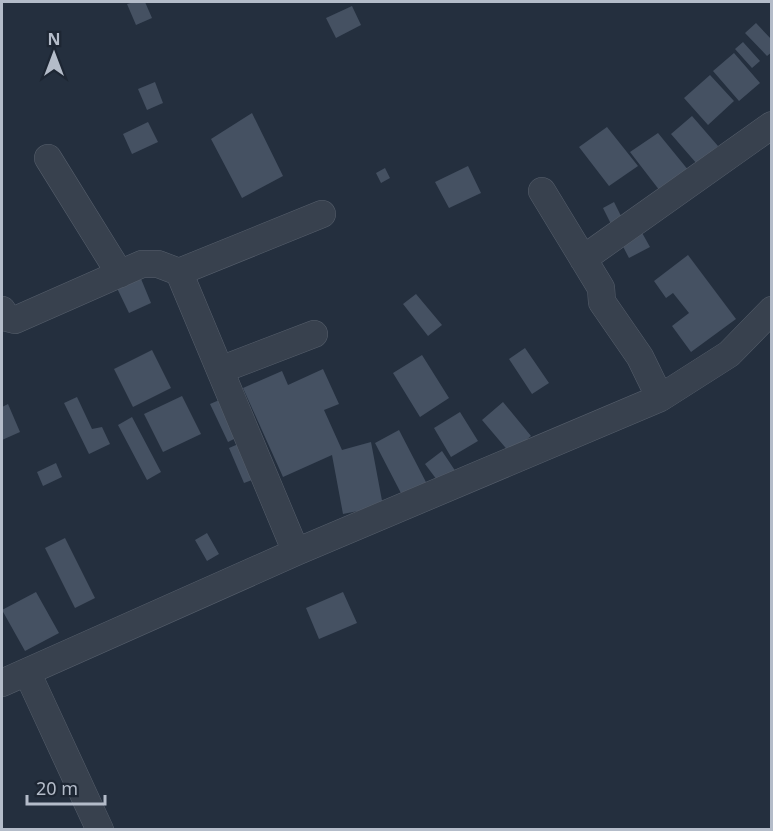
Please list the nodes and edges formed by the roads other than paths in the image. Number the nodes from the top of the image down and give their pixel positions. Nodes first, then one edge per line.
1 (771, 125) edge
2 (48, 158) dead end
3 (542, 191) dead end
4 (322, 214) dead end
5 (583, 259) junction
6 (179, 272) junction
7 (120, 274) junction
8 (2, 310) edge
9 (771, 310) edge
10 (314, 334) dead end
11 (220, 370) junction
12 (660, 398) junction
13 (296, 552) junction
14 (27, 672) junction
15 (2, 682) edge
16 (100, 830) edge

1 - 5 street
2 - 7 street
3 - 5 street
4 - 6 street
5 - 12 street
6 - 7 street
6 - 11 street
7 - 8 street
9 - 12 street
10 - 11 street
11 - 13 street
12 - 13 street
13 - 14 street
14 - 15 street
14 - 16 street

